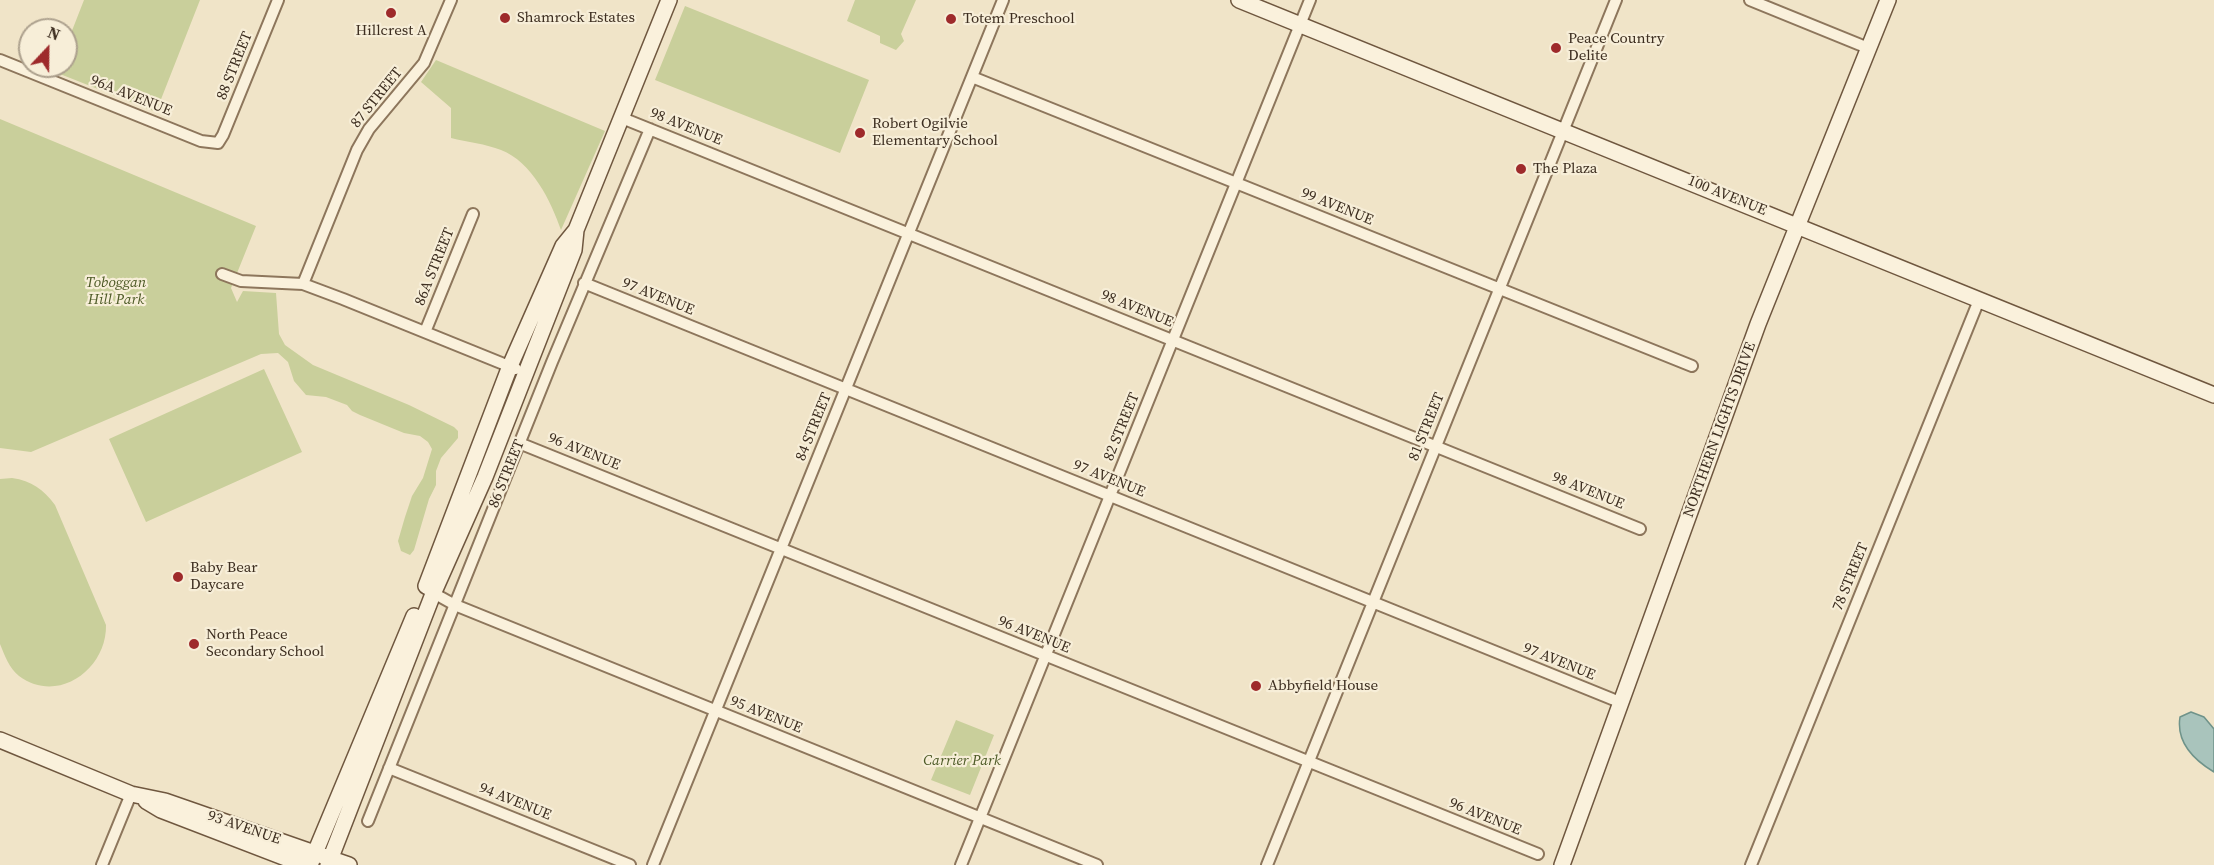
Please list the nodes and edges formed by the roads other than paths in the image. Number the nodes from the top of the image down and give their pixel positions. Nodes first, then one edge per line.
1 (278, 0) edge
2 (451, 0) edge
3 (669, 0) edge
4 (1003, 0) edge
5 (1239, 0) edge
6 (1310, 0) edge
7 (1616, 0) edge
8 (1750, 0) edge
9 (1888, 0) edge
10 (1300, 24) junction
11 (1868, 48) junction
12 (0, 60) edge
13 (972, 76) junction
14 (622, 118) junction
15 (650, 129) junction
16 (1563, 131) junction
17 (218, 143) joint
18 (1236, 183) junction
19 (473, 213) dead end
20 (1797, 225) junction
21 (576, 230) junction
22 (909, 232) junction
23 (222, 274) dead end
24 (584, 283) junction
25 (303, 284) junction
26 (1499, 289) junction
27 (1979, 300) junction
28 (425, 332) junction
29 (1173, 339) junction
30 (510, 366) junction
31 (1692, 366) dead end
32 (527, 374) junction
33 (845, 390) junction
34 (2214, 395) edge
35 (519, 443) junction
36 (1436, 445) junction
37 (1110, 496) junction
38 (1640, 529) dead end
39 (782, 549) junction
40 (429, 591) junction
41 (1372, 603) junction
42 (455, 605) junction
43 (1045, 656) junction
44 (1622, 703) junction
45 (716, 711) junction
46 (0, 741) edge
47 (1308, 762) junction
48 (389, 768) junction
49 (135, 795) junction
50 (980, 818) junction
51 (368, 821) dead end
52 (1538, 854) dead end
53 (312, 859) edge
54 (329, 862) edge
55 (102, 865) edge
56 (304, 865) edge
57 (349, 865) edge
58 (630, 865) edge
59 (653, 865) edge
60 (961, 865) edge
61 (1097, 865) edge
62 (1267, 865) edge
63 (1562, 865) edge
64 (1751, 865) edge

1 - 17 street, 88 STREET
2 - 25 street, 87 STREET
3 - 14 main road, 86 STREET
4 - 13 street, 84 STREET
5 - 10 main road, 100 AVENUE
6 - 10 street, 82 STREET
7 - 16 street, 81 STREET
8 - 11 street
9 - 11 main road, NORTHERN LIGHTS DRIVE
10 - 16 main road, 100 AVENUE
10 - 18 street, 82 STREET
11 - 20 main road, NORTHERN LIGHTS DRIVE
12 - 17 street, 96A AVENUE
13 - 18 street, 99 AVENUE
13 - 22 street, 84 STREET
14 - 15 street, 98 AVENUE
14 - 21 main road, 86 STREET
15 - 22 street, 98 AVENUE
15 - 24 street, 86 STREET
16 - 20 main road, 100 AVENUE
16 - 26 street, 81 STREET
18 - 26 street, 99 AVENUE
18 - 29 street, 82 STREET
19 - 28 street, 86A STREET
20 - 27 main road, 100 AVENUE
20 - 44 main road, NORTHERN LIGHTS DRIVE
21 - 30 main road, 86 STREET
21 - 32 main road, 86 STREET
22 - 29 street, 98 AVENUE
22 - 33 street, 84 STREET
23 - 25 street
24 - 33 street, 97 AVENUE
24 - 35 street, 86 STREET
25 - 28 street
26 - 31 street, 99 AVENUE
26 - 36 street, 81 STREET
27 - 34 main road, 100 AVENUE
27 - 64 street, 78 STREET
28 - 30 street
29 - 36 street, 98 AVENUE
29 - 37 street, 82 STREET
30 - 32 street
30 - 40 main road, 86 STREET
32 - 40 main road, 86 STREET
33 - 37 street, 97 AVENUE
33 - 39 street, 84 STREET
35 - 39 street, 96 AVENUE
35 - 42 street, 86 STREET
36 - 38 street, 98 AVENUE
36 - 41 street, 81 STREET
37 - 41 street, 97 AVENUE
37 - 43 street, 82 STREET
39 - 43 street, 96 AVENUE
39 - 45 street, 84 STREET
40 - 42 street, 95 AVENUE
40 - 53 main road, 86 STREET
40 - 54 main road, 86 STREET
41 - 44 street, 97 AVENUE
41 - 47 street, 81 STREET
42 - 45 street, 95 AVENUE
42 - 48 street, 86 STREET
43 - 47 street, 96 AVENUE
43 - 50 street, 82 STREET
44 - 63 main road, NORTHERN LIGHTS DRIVE
45 - 50 street, 95 AVENUE
45 - 59 street, 84 STREET
46 - 49 main road, 93 AVENUE
47 - 52 street, 96 AVENUE
47 - 62 street, 81 STREET
48 - 51 street, 86 STREET
48 - 58 street, 94 AVENUE
49 - 53 main road, 93 AVENUE
49 - 55 street
49 - 56 main road, 93 AVENUE
50 - 60 street, 82 STREET
50 - 61 street, 95 AVENUE
53 - 54 main road, 93 AVENUE
54 - 57 main road, 93 AVENUE

